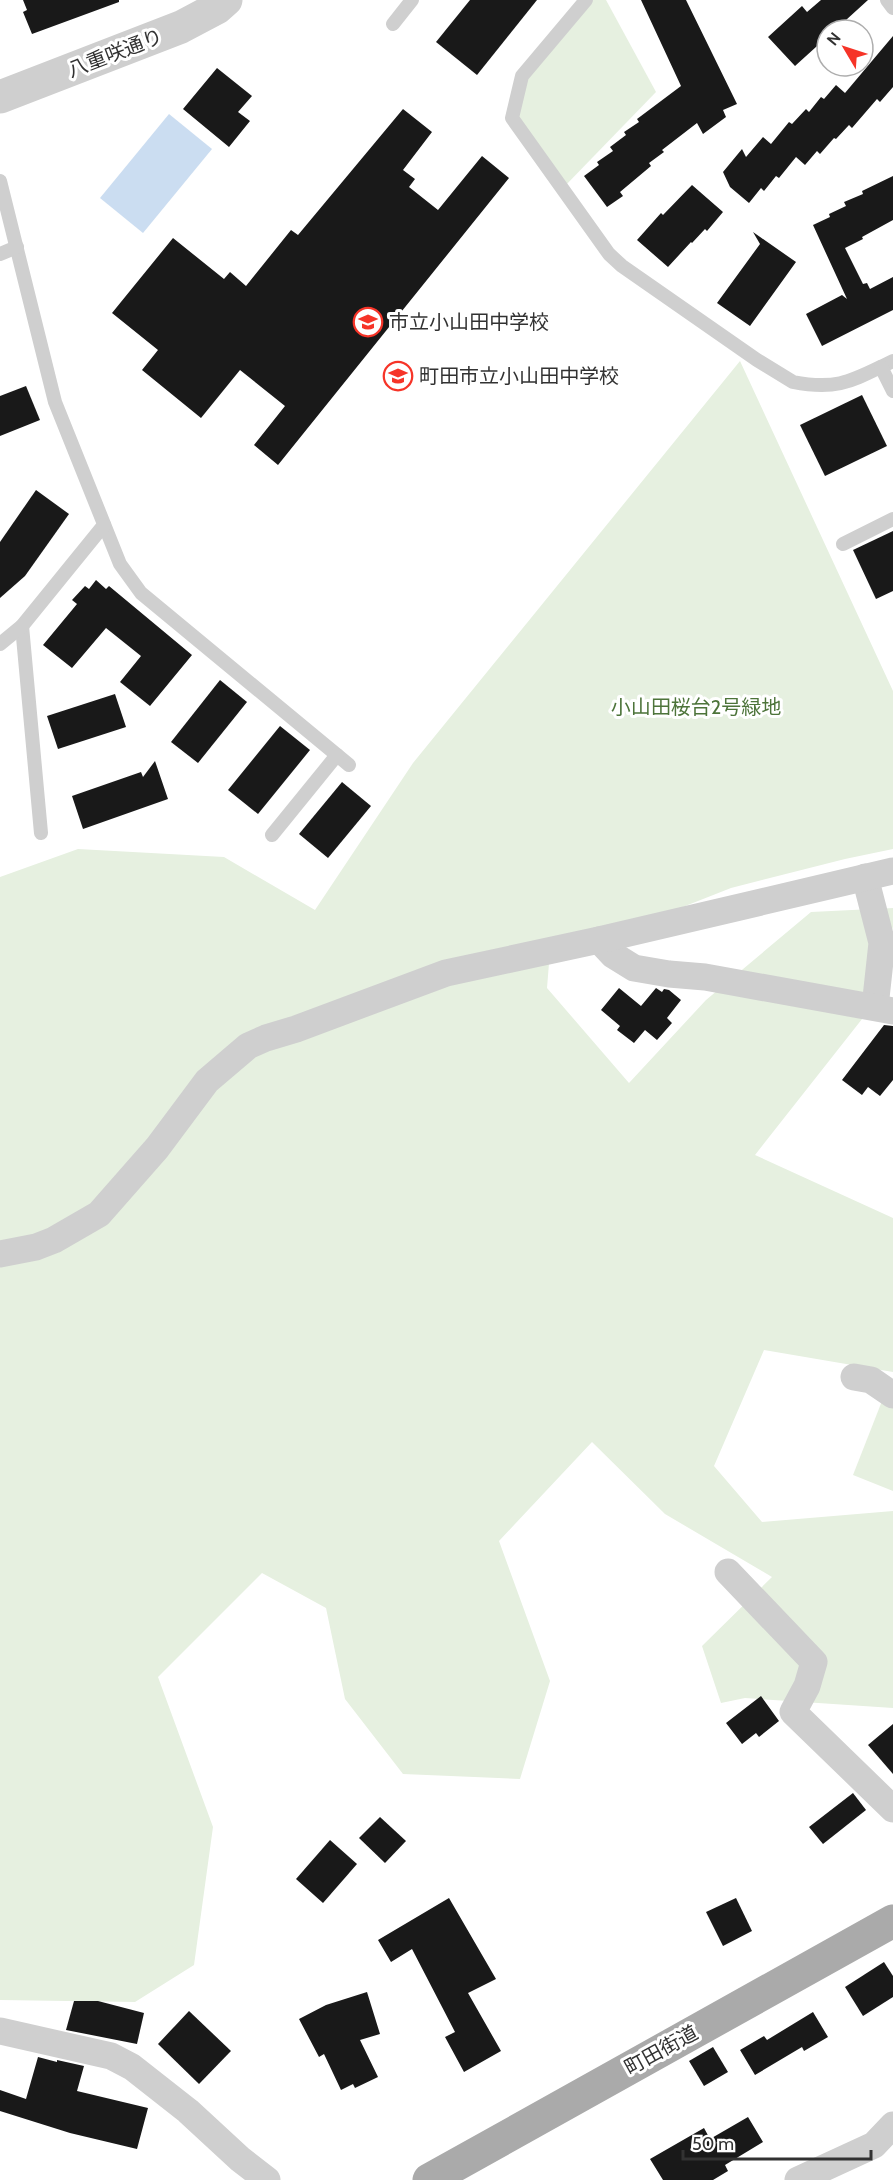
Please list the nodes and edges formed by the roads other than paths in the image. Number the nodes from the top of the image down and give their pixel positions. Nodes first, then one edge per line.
1 (226, 0) edge
2 (412, 0) edge
3 (586, 0) edge
4 (887, 0) edge
5 (893, 8) edge
6 (393, 24) dead end
7 (0, 97) edge
8 (0, 181) edge
9 (17, 248) junction
10 (0, 254) edge
11 (887, 364) edge
12 (893, 391) edge
13 (893, 519) edge
14 (104, 525) junction
15 (843, 544) dead end
16 (22, 626) junction
17 (0, 644) edge
18 (337, 754) junction
19 (349, 765) dead end
20 (41, 834) dead end
21 (272, 835) dead end
22 (893, 871) edge
23 (866, 877) junction
24 (600, 940) junction
25 (884, 1009) edge
26 (0, 1254) edge
27 (854, 1377) dead end
28 (893, 1395) edge
29 (728, 1572) dead end
30 (893, 1809) edge
31 (893, 1921) edge
32 (0, 2031) edge
33 (893, 2125) edge
34 (448, 2176) edge
35 (267, 2180) edge
36 (798, 2180) edge

1 - 7 street, 八重咲通り
2 - 6 lane
3 - 11 lane
4 - 5 lane
8 - 9 lane
9 - 10 lane
9 - 14 lane
11 - 12 lane
13 - 15 lane
14 - 16 lane
14 - 18 lane
16 - 17 lane
16 - 20 lane
18 - 19 lane
18 - 21 lane
22 - 23 street
23 - 24 street
23 - 25 street
24 - 25 street
24 - 26 street
27 - 28 street
29 - 30 street
31 - 34 main road, 町田街道
32 - 35 street
33 - 36 street

